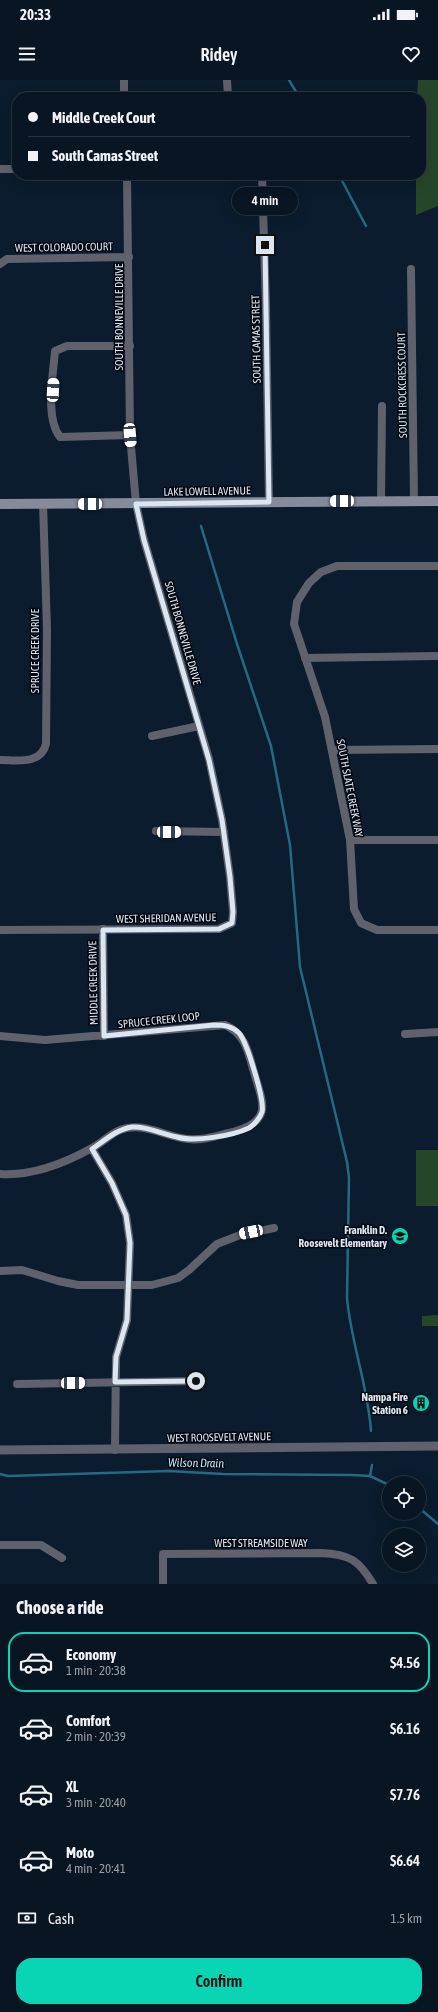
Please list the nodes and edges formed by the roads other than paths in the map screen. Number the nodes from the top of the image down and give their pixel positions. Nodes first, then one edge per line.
1 (124, 80) edge
2 (227, 80) edge
3 (124, 92) edge
4 (228, 92) edge
5 (0, 169) edge
6 (12, 169) edge
7 (127, 180) edge
8 (262, 180) edge
9 (129, 257) junction
10 (0, 264) edge
11 (411, 269) dead end
12 (130, 346) junction
13 (382, 406) dead end
14 (130, 435) junction
15 (381, 501) junction
16 (414, 501) junction
17 (438, 501) edge
18 (269, 502) junction
19 (43, 503) junction
20 (0, 504) edge
21 (136, 504) junction
22 (438, 566) edge
23 (438, 656) edge
24 (305, 658) junction
25 (199, 726) junction
26 (152, 736) dead end
27 (438, 749) edge
28 (332, 750) junction
29 (0, 760) edge
30 (156, 832) dead end
31 (224, 832) junction
32 (350, 840) junction
33 (438, 840) edge
34 (0, 930) edge
35 (103, 930) junction
36 (438, 930) edge
37 (438, 1032) edge
38 (405, 1034) dead end
39 (0, 1036) edge
40 (104, 1036) junction
41 (92, 1149) junction
42 (0, 1174) edge
43 (274, 1228) dead end
44 (0, 1271) edge
45 (130, 1286) junction
46 (196, 1381) dead end
47 (115, 1382) junction
48 (17, 1384) dead end
49 (438, 1446) edge
50 (0, 1450) edge
51 (114, 1450) junction
52 (0, 1545) edge
53 (62, 1558) dead end
54 (163, 1584) edge
55 (373, 1584) edge

1 - 3 street
2 - 4 street
5 - 6 street
7 - 9 street, SOUTH BONNEVILLE DRIVE
8 - 18 street, SOUTH CAMAS STREET
9 - 10 street, WEST COLORADO COURT
9 - 12 street, SOUTH BONNEVILLE DRIVE
11 - 16 street, SOUTH ROCKCRESS COURT
12 - 14 street, SOUTH BONNEVILLE DRIVE
12 - 14 street
13 - 15 street
14 - 21 street, SOUTH BONNEVILLE DRIVE
15 - 16 main road, LAKE LOWELL AVENUE
15 - 18 main road, LAKE LOWELL AVENUE
16 - 17 main road, LAKE LOWELL AVENUE
18 - 21 main road, LAKE LOWELL AVENUE
19 - 20 main road, LAKE LOWELL AVENUE
19 - 21 main road, LAKE LOWELL AVENUE
19 - 29 street, SPRUCE CREEK DRIVE
21 - 25 street, SOUTH BONNEVILLE DRIVE
22 - 24 street, SOUTH SLATE CREEK WAY
23 - 24 street
24 - 28 street, SOUTH SLATE CREEK WAY
25 - 26 street
25 - 31 street, SOUTH BONNEVILLE DRIVE
27 - 28 street
28 - 32 street, SOUTH SLATE CREEK WAY
30 - 31 street
31 - 35 street, WEST SHERIDAN AVENUE
32 - 33 street
32 - 36 street, SOUTH SLATE CREEK WAY
34 - 35 street
35 - 40 street, MIDDLE CREEK DRIVE
37 - 38 street
39 - 40 street, SPRUCE CREEK LOOP
40 - 41 street, SPRUCE CREEK LOOP
41 - 42 street, SPRUCE CREEK LOOP
41 - 45 street
43 - 45 street
44 - 45 street
45 - 47 street
46 - 47 street
47 - 48 street
47 - 51 street
49 - 51 street, WEST ROOSEVELT AVENUE
50 - 51 street, WEST ROOSEVELT AVENUE
52 - 53 street
54 - 55 street, WEST STREAMSIDE WAY

